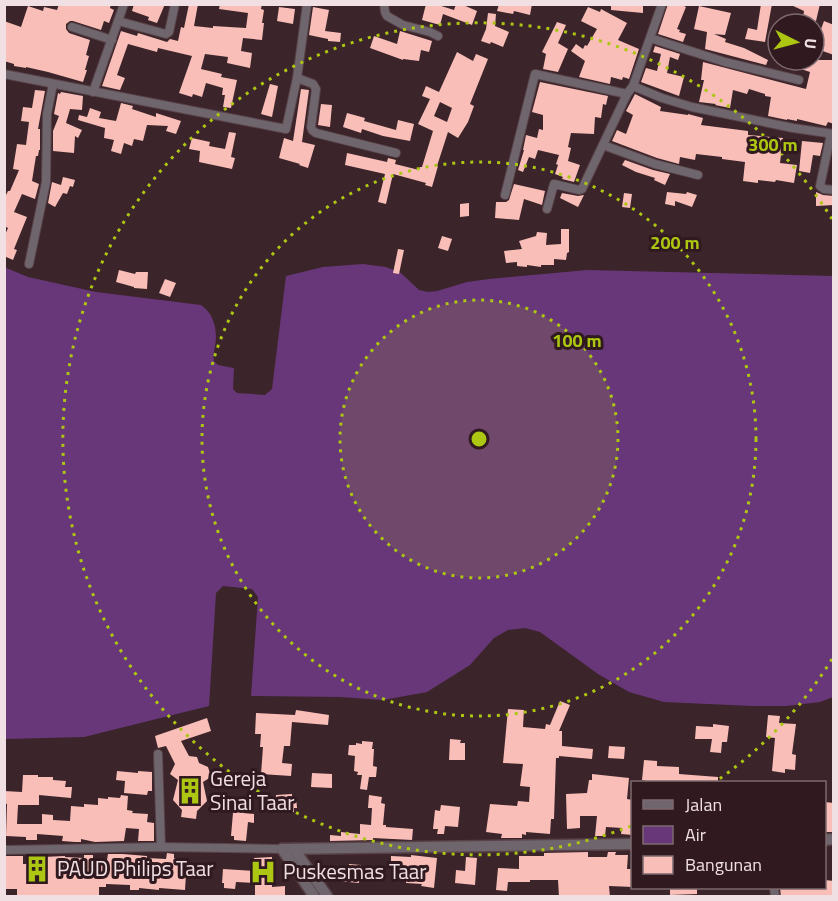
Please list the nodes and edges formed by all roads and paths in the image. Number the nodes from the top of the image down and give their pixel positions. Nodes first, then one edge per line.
1 (124, 4) edge
2 (176, 4) edge
3 (307, 4) edge
4 (384, 4) edge
5 (662, 4) edge
6 (118, 21) junction
7 (72, 27) dead end
8 (438, 36) dead end
9 (650, 38) junction
10 (112, 40) junction
11 (4, 75) edge
12 (297, 78) junction
13 (799, 80) dead end
14 (53, 84) junction
15 (633, 86) junction
16 (93, 92) junction
17 (627, 94) junction
18 (832, 134) edge
19 (603, 145) junction
20 (396, 153) dead end
21 (698, 174) dead end
22 (834, 190) edge
23 (505, 195) dead end
24 (547, 209) dead end
25 (29, 264) dead end
26 (158, 754) dead end
27 (631, 844) edge
28 (161, 848) junction
29 (282, 849) junction
30 (294, 849) junction
31 (4, 850) edge
32 (314, 897) edge
33 (327, 897) edge

1 - 6 street
2 - 6 street
3 - 12 street
4 - 8 street
5 - 9 street
6 - 10 street
7 - 10 street
9 - 13 street
9 - 15 street
10 - 16 street
11 - 14 street
12 - 16 street
12 - 20 street
14 - 16 street
14 - 25 street
15 - 17 street
15 - 18 street
17 - 19 street
17 - 23 street
18 - 22 street
19 - 21 street
19 - 24 street
26 - 28 street
27 - 30 street
28 - 29 street
28 - 31 street
29 - 30 street
29 - 32 street
30 - 33 street

